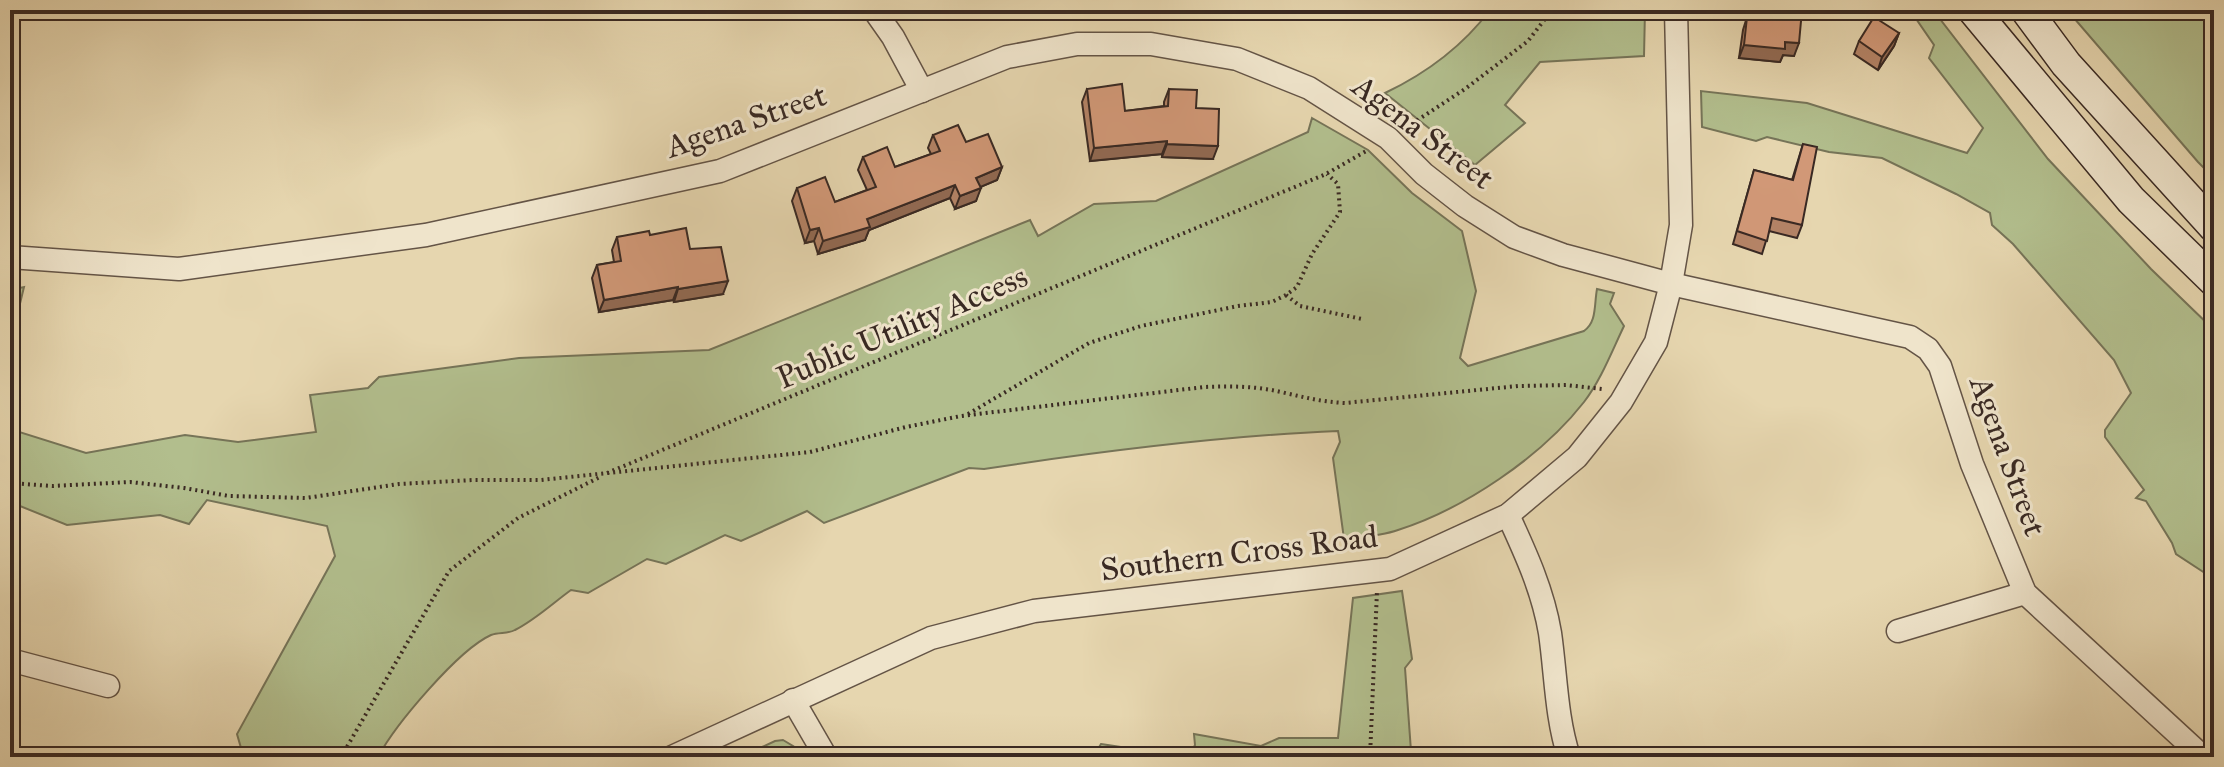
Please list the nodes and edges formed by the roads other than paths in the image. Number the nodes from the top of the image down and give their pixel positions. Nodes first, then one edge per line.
1 (874, 10) edge
2 (1676, 10) edge
3 (1973, 10) edge
4 (2026, 10) edge
5 (922, 91) junction
6 (2214, 227) edge
7 (10, 257) edge
8 (2214, 281) edge
9 (1671, 284) junction
10 (1508, 515) junction
11 (2025, 593) junction
12 (1898, 631) dead end
13 (10, 660) edge
14 (108, 686) dead end
15 (793, 700) junction
16 (672, 757) edge
17 (826, 757) edge
18 (1569, 757) edge
19 (2203, 757) edge

1 - 5 street
2 - 9 street, Southern Cross Road
3 - 8 main road
4 - 6 main road
5 - 7 street, Agena Street
5 - 9 street, Agena Street
9 - 10 street, Southern Cross Road
9 - 11 street, Agena Street
10 - 15 street, Southern Cross Road
10 - 18 street
11 - 12 street
11 - 19 street, Agena Street
13 - 14 street
15 - 16 street, Southern Cross Road
15 - 17 street

